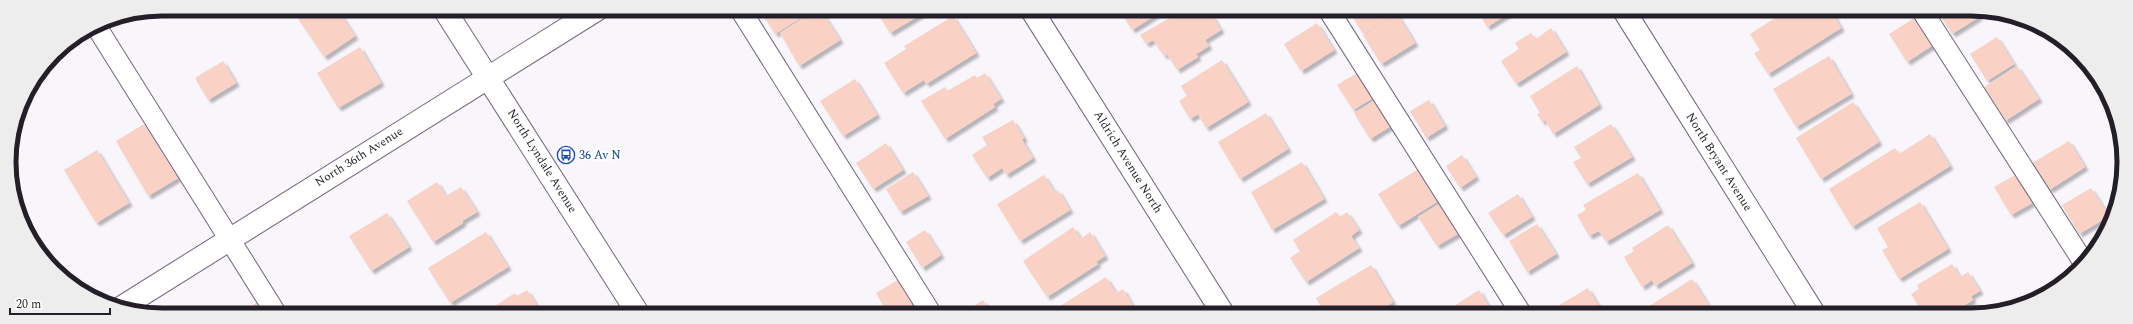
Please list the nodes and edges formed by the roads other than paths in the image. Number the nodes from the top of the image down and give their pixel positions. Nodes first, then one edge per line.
1 (449, 16) edge
2 (587, 16) edge
3 (744, 16) edge
4 (1035, 16) edge
5 (1332, 16) edge
6 (1627, 16) edge
7 (1925, 16) edge
8 (99, 30) edge
9 (488, 77) junction
10 (229, 239) junction
11 (2080, 259) edge
12 (127, 304) edge
13 (273, 308) edge
14 (635, 308) edge
15 (928, 308) edge
16 (1220, 308) edge
17 (1518, 308) edge
18 (1812, 308) edge

1 - 9 street, North Lyndale Avenue
2 - 9 street, North 36th Avenue
3 - 15 lane
4 - 16 street, Aldrich Avenue North
5 - 17 lane
6 - 18 street, North Bryant Avenue
7 - 11 lane
8 - 10 lane
9 - 10 street, North 36th Avenue
9 - 14 street, North Lyndale Avenue
10 - 12 street, North 36th Avenue
10 - 13 lane

